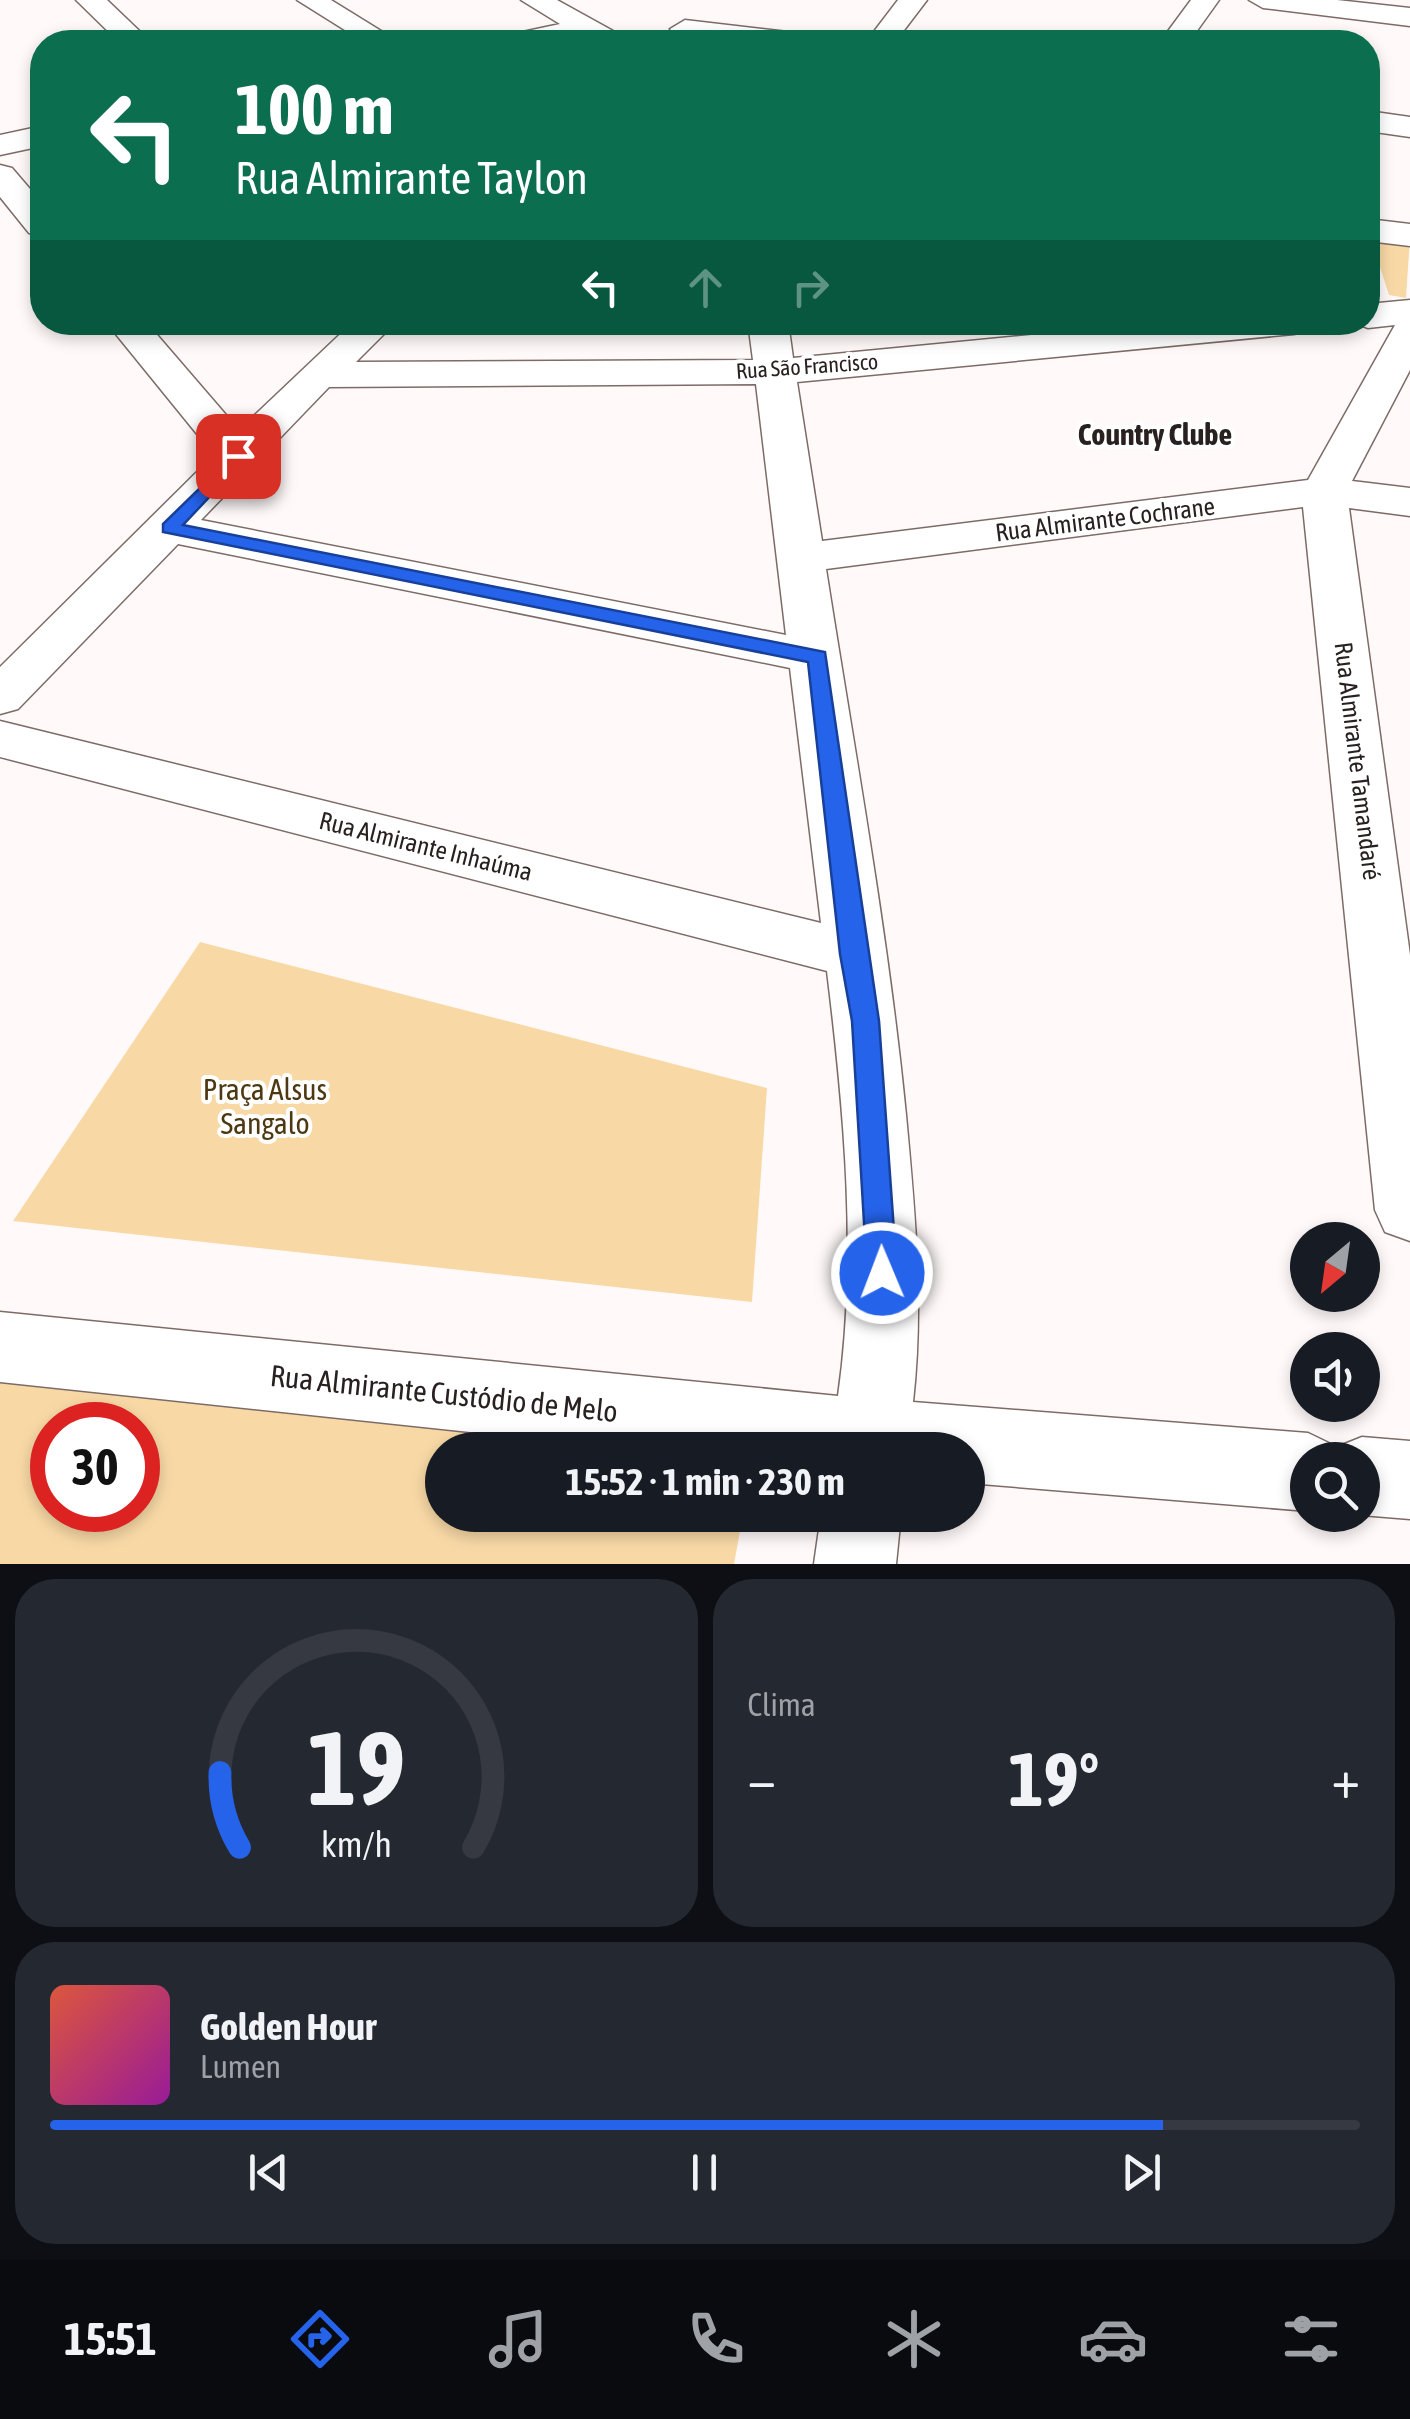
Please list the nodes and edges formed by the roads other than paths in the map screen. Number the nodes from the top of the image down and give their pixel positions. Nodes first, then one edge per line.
1 (90, 0) edge
2 (311, 0) edge
3 (535, 0) edge
4 (715, 0) edge
5 (913, 0) edge
6 (1205, 0) edge
7 (1263, 0) edge
8 (1410, 17) edge
9 (585, 28) junction
10 (123, 30) edge
11 (363, 30) edge
12 (575, 30) edge
13 (590, 30) edge
14 (684, 30) edge
15 (889, 30) edge
16 (1183, 30) edge
17 (1380, 123) edge
18 (1410, 128) edge
19 (30, 139) edge
20 (0, 145) edge
21 (0, 175) edge
22 (30, 211) edge
23 (1380, 231) edge
24 (1410, 235) edge
25 (136, 335) edge
26 (363, 335) edge
27 (1018, 335) edge
28 (1378, 335) edge
29 (771, 347) edge
30 (318, 375) junction
31 (238, 456) junction
32 (1324, 492) junction
33 (1410, 502) edge
34 (170, 528) junction
35 (800, 558) junction
36 (818, 657) junction
37 (4, 681) edge
38 (0, 738) edge
39 (1395, 936) edge
40 (853, 954) junction
41 (1410, 1210) edge
42 (0, 1347) edge
43 (762, 1432) edge
44 (872, 1432) edge
45 (985, 1451) edge
46 (1290, 1471) edge
47 (1380, 1478) edge
48 (1410, 1480) edge
49 (859, 1532) edge
50 (856, 1564) edge

1 - 10 street
2 - 11 street
3 - 9 street
4 - 14 street
5 - 15 street
6 - 16 street
7 - 8 street
9 - 12 street
9 - 13 street
17 - 18 street
19 - 20 street
21 - 22 street
23 - 24 street
25 - 31 street
26 - 30 street
27 - 29 street, Rua São Francisco
28 - 32 street
29 - 30 street, Rua São Francisco
29 - 35 street
30 - 31 street
31 - 34 street
32 - 33 street, Rua Almirante Cochrane
32 - 35 street, Rua Almirante Cochrane
32 - 39 street, Rua Almirante Tamandaré
34 - 36 street
34 - 37 street
35 - 36 street
36 - 40 street
38 - 40 street, Rua Almirante Inhaúma
39 - 41 street, Rua Almirante Tamandaré
40 - 44 street
42 - 43 street, Rua Almirante Custódio de Melo
45 - 46 street, Rua Almirante Custódio de Melo
47 - 48 street
49 - 50 street

